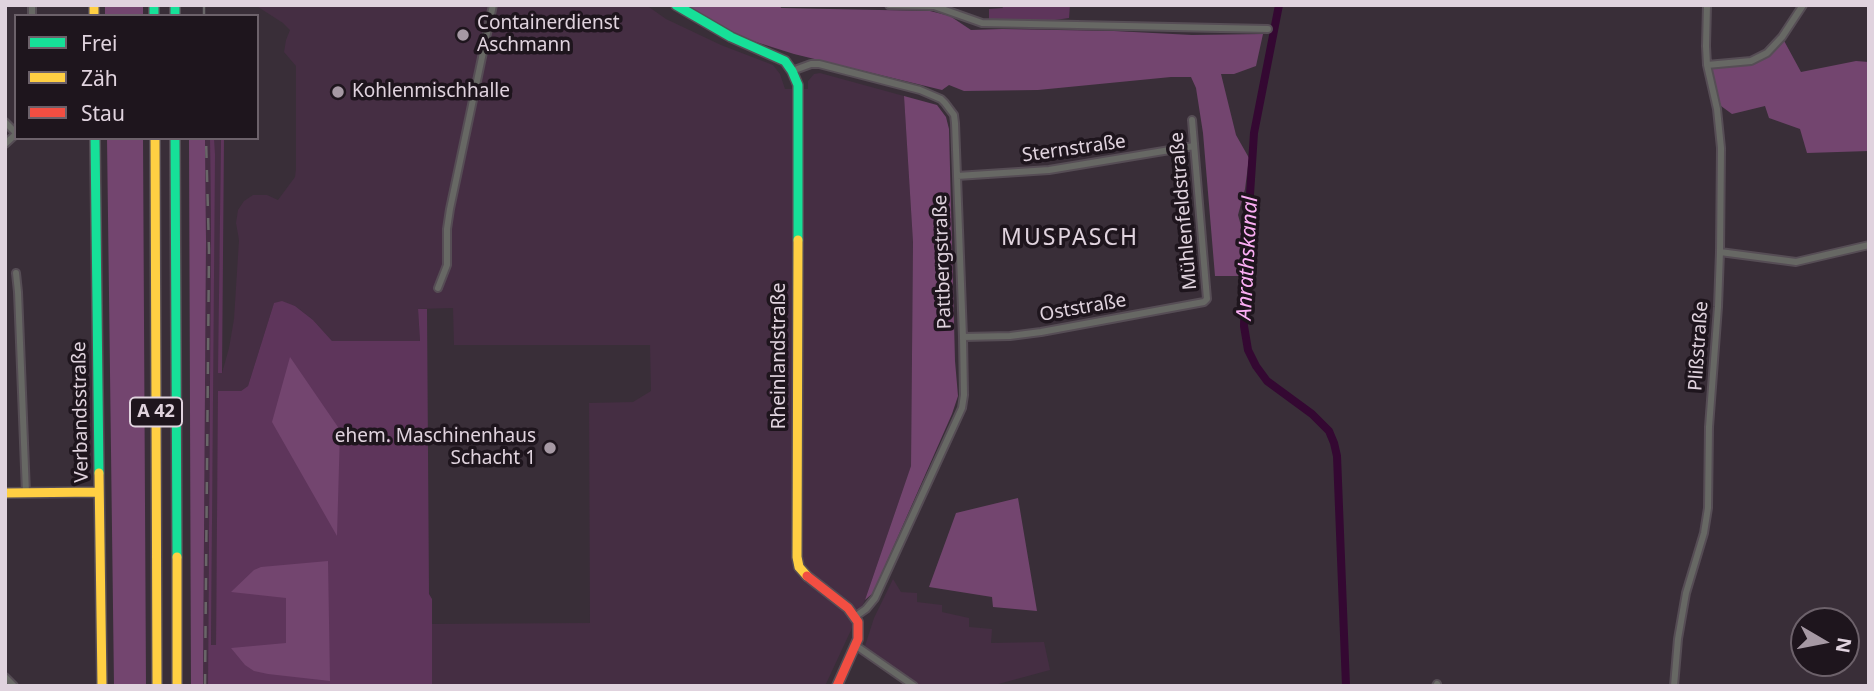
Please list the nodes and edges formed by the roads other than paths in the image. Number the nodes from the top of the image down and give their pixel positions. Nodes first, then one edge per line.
1 (493, 5) edge
2 (889, 5) edge
3 (1707, 5) edge
4 (1803, 5) edge
5 (683, 7) edge
6 (1268, 29) dead end
7 (1707, 65) junction
8 (792, 71) junction
9 (1192, 120) dead end
10 (95, 140) edge
11 (155, 140) edge
12 (175, 140) edge
13 (1194, 146) junction
14 (957, 176) junction
15 (1869, 245) edge
16 (1720, 252) junction
17 (16, 273) dead end
18 (438, 288) dead end
19 (1207, 299) joint
20 (963, 337) junction
21 (99, 492) junction
22 (5, 493) edge
23 (26, 493) junction
24 (856, 616) junction
25 (855, 645) junction
26 (5, 677) edge
27 (14, 686) edge
28 (102, 686) edge
29 (158, 686) edge
30 (177, 686) edge
31 (837, 686) edge
32 (914, 686) edge
33 (1674, 686) edge

1 - 18 street
2 - 6 street
3 - 7 street, Plißstraße
4 - 7 street
5 - 8 main road
7 - 16 street, Plißstraße
8 - 14 street, Pattbergstraße
8 - 24 main road, Rheinlandstraße
9 - 13 street, Mühlenfeldstraße
10 - 21 main road, Verbandsstraße
11 - 29 main road, A 42
12 - 30 main road, A 42
13 - 14 street, Sternstraße
13 - 19 street, Mühlenfeldstraße
14 - 20 street, Pattbergstraße
15 - 16 street
16 - 33 street, Plißstraße
17 - 23 street
19 - 20 street, Oststraße
20 - 24 street, Pattbergstraße
21 - 23 main road
21 - 28 main road, Verbandsstraße
22 - 23 main road
24 - 25 main road
25 - 31 main road
25 - 32 street
26 - 27 street

